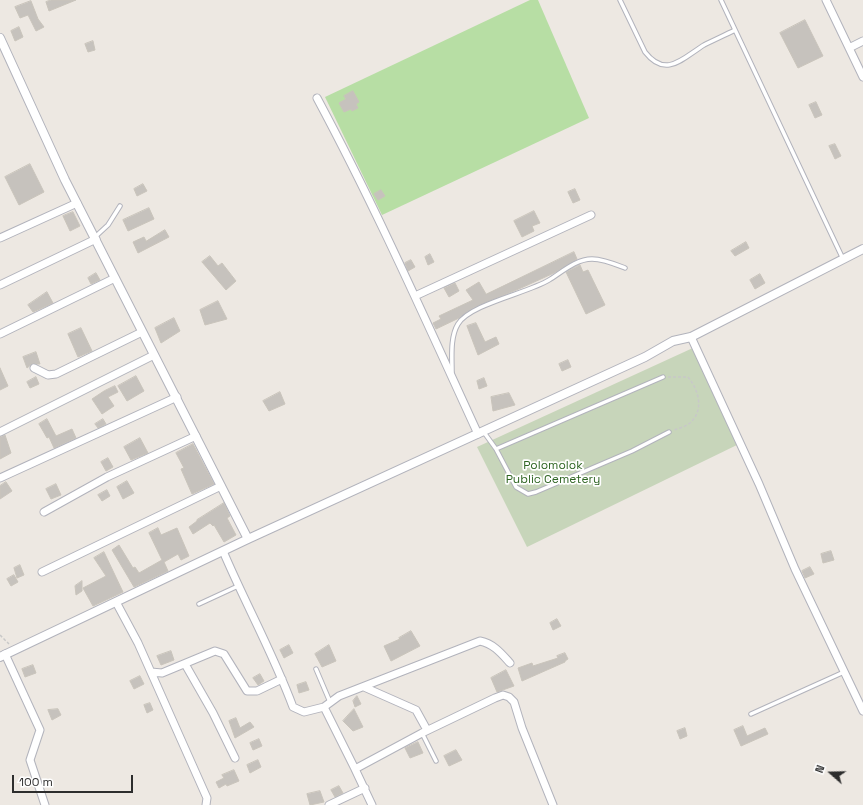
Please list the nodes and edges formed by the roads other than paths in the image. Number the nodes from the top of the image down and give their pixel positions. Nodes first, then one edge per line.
1 (620, 0) edge
2 (721, 0) edge
3 (826, 0) edge
4 (735, 30) junction
5 (0, 38) edge
6 (863, 41) edge
7 (849, 48) junction
8 (863, 77) edge
9 (318, 98) dead end
10 (77, 203) junction
11 (120, 206) dead end
12 (591, 215) dead end
13 (0, 238) edge
14 (96, 238) junction
15 (863, 249) edge
16 (843, 259) junction
17 (625, 268) dead end
18 (115, 278) junction
19 (0, 285) edge
20 (415, 296) junction
21 (142, 332) junction
22 (0, 334) edge
23 (691, 337) junction
24 (154, 355) junction
25 (34, 368) dead end
26 (452, 377) junction
27 (663, 377) road end
28 (177, 397) junction
29 (0, 432) edge
30 (480, 432) junction
31 (669, 432) road end
32 (196, 436) junction
33 (496, 449) junction
34 (0, 478) edge
35 (221, 486) junction
36 (44, 512) dead end
37 (248, 539) junction
38 (223, 551) junction
39 (42, 572) dead end
40 (238, 586) junction
41 (116, 602) junction
42 (199, 604) dead end
43 (3, 656) edge
44 (510, 663) dead end
45 (185, 664) junction
46 (316, 669) dead end
47 (151, 672) junction
48 (844, 672) junction
49 (282, 679) junction
50 (364, 687) junction
51 (330, 702) junction
52 (324, 707) junction
53 (863, 711) edge
54 (751, 714) dead end
55 (425, 732) junction
56 (235, 758) dead end
57 (436, 761) dead end
58 (355, 769) junction
59 (365, 788) junction
60 (45, 805) edge
61 (206, 805) edge
62 (329, 805) edge
63 (372, 805) edge
64 (553, 805) edge

1 - 4 lane
2 - 4 lane
3 - 7 street
4 - 16 lane
5 - 10 street
6 - 7 street
7 - 8 street
9 - 20 street
10 - 13 street
10 - 14 street
11 - 14 lane
12 - 20 street
14 - 18 street
14 - 19 street
15 - 16 street
16 - 23 street
17 - 26 lane
18 - 21 street
18 - 22 street
20 - 26 street
21 - 24 street
21 - 25 street
23 - 30 street
23 - 48 street
24 - 28 street
24 - 29 street
26 - 30 street
27 - 33 lane
28 - 32 street
28 - 34 street
30 - 33 lane
30 - 37 street
31 - 33 lane
32 - 35 street
32 - 36 street
35 - 37 street
35 - 39 street
37 - 38 street
38 - 40 street
38 - 41 street
40 - 42 lane
40 - 49 street
41 - 43 street
41 - 47 street
43 - 60 street
44 - 50 street
45 - 47 street
45 - 49 street
45 - 56 street
46 - 51 lane
47 - 61 street
48 - 53 street
48 - 54 lane
49 - 52 street
50 - 51 street
50 - 55 street
51 - 52 street
52 - 58 street
55 - 57 lane
55 - 58 street
55 - 64 street
58 - 59 street
59 - 62 street
59 - 63 street

